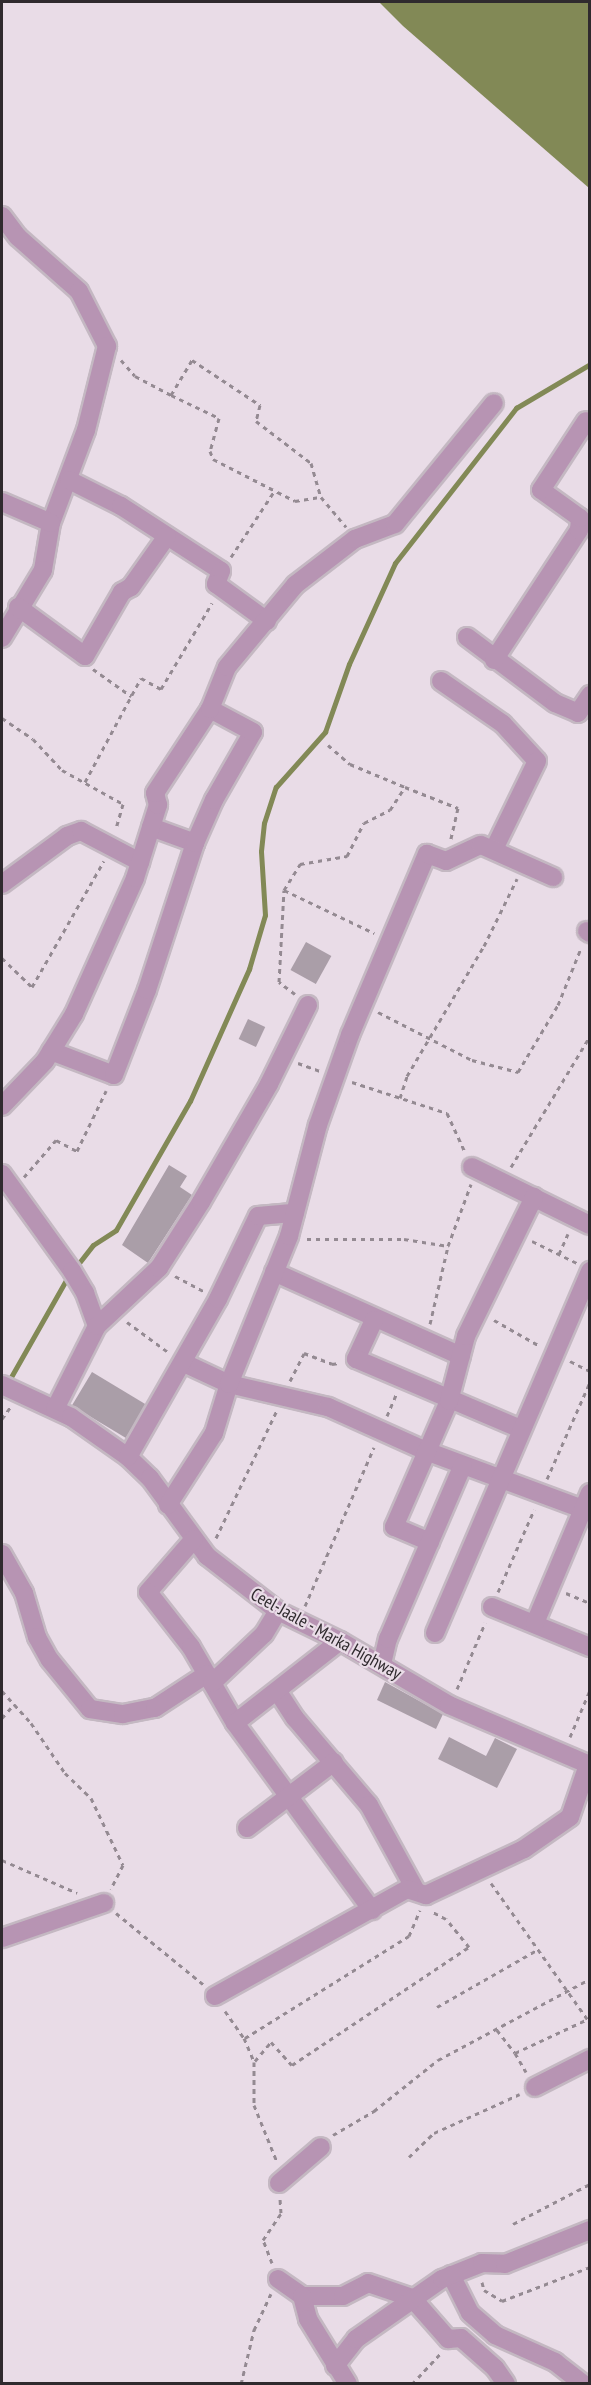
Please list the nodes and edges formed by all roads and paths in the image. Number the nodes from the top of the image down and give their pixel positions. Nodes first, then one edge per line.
1 (2, 216) edge
2 (107, 346) junction
3 (171, 395) junction
4 (494, 404) dead end
5 (586, 421) dead end
6 (69, 480) junction
7 (275, 490) junction
8 (321, 497) junction
9 (2, 502) edge
10 (51, 523) junction
11 (166, 536) junction
12 (355, 539) junction
13 (221, 580) junction
14 (18, 608) junction
15 (267, 621) junction
16 (467, 637) dead end
17 (2, 638) edge
18 (85, 657) junction
19 (494, 660) junction
20 (441, 681) dead end
21 (590, 695) edge
22 (131, 696) junction
23 (210, 709) junction
24 (328, 746) dead end
25 (85, 782) dead end
26 (405, 787) junction
27 (151, 827) junction
28 (195, 843) junction
29 (494, 849) junction
30 (446, 861) junction
31 (140, 862) junction
32 (524, 864) junction
33 (553, 877) dead end
34 (2, 884) edge
35 (284, 890) junction
36 (588, 932) edge
37 (389, 940) junction
38 (2, 958) edge
39 (32, 987) dead end
40 (363, 1004) junction
41 (308, 1005) joint
42 (590, 1036) edge
43 (431, 1037) junction
44 (51, 1051) junction
45 (282, 1057) junction
46 (114, 1075) junction
47 (336, 1077) junction
48 (400, 1098) junction
49 (2, 1106) edge
50 (474, 1168) junction
51 (2, 1174) edge
52 (502, 1182) junction
53 (12, 1192) junction
54 (534, 1197) junction
55 (295, 1213) junction
56 (583, 1221) edge
57 (518, 1234) junction
58 (289, 1236) junction
59 (448, 1246) junction
60 (559, 1254) junction
61 (584, 1268) edge
62 (274, 1272) junction
63 (111, 1311) junction
64 (479, 1312) junction
65 (374, 1320) junction
66 (97, 1326) junction
67 (426, 1343) junction
68 (553, 1353) junction
69 (460, 1356) junction
70 (356, 1359) junction
71 (184, 1363) junction
72 (590, 1371) edge
73 (402, 1382) junction
74 (590, 1382) edge
75 (229, 1384) junction
76 (8, 1388) edge
77 (283, 1396) junction
78 (448, 1401) junction
79 (55, 1408) junction
80 (382, 1429) junction
81 (521, 1429) junction
82 (426, 1451) junction
83 (128, 1457) junction
84 (463, 1465) junction
85 (501, 1479) junction
86 (541, 1494) junction
87 (586, 1501) edge
88 (168, 1505) junction
89 (194, 1539) junction
90 (430, 1542) junction
91 (2, 1554) edge
92 (207, 1556) junction
93 (550, 1587) junction
94 (590, 1603) edge
95 (492, 1607) junction
96 (278, 1611) junction
97 (298, 1622) junction
98 (535, 1623) junction
99 (435, 1633) dead end
100 (340, 1641) junction
101 (590, 1647) edge
102 (382, 1664) junction
103 (210, 1678) junction
104 (590, 1690) edge
105 (2, 1691) edge
106 (278, 1692) junction
107 (14, 1704) junction
108 (450, 1705) junction
109 (2, 1718) edge
110 (235, 1723) junction
111 (564, 1753) junction
112 (334, 1762) junction
113 (589, 1765) edge
114 (289, 1796) junction
115 (246, 1828) dead end
116 (2, 1860) edge
117 (482, 1869) junction
118 (421, 1898) junction
119 (104, 1903) junction
120 (372, 1910) junction
121 (2, 1938) edge
122 (537, 1950) junction
123 (590, 1979) edge
124 (567, 1992) junction
125 (215, 1996) junction
126 (437, 2007) dead end
127 (589, 2020) edge
128 (497, 2030) junction
129 (244, 2038) junction
130 (514, 2053) junction
131 (590, 2059) edge
132 (254, 2062) junction
133 (535, 2087) junction
134 (321, 2147) joint
135 (409, 2157) dead end
136 (279, 2183) junction
137 (590, 2184) edge
138 (513, 2224) dead end
139 (590, 2230) edge
140 (478, 2264) junction
141 (590, 2267) edge
142 (451, 2275) junction
143 (278, 2279) junction
144 (302, 2296) junction
145 (412, 2298) junction
146 (454, 2339) junction
147 (335, 2366) junction
148 (241, 2384) edge
149 (348, 2384) edge
150 (412, 2384) edge
151 (506, 2384) edge
152 (583, 2384) edge

1 - 2 street
2 - 3 path
2 - 6 street
3 - 7 path
3 - 8 path
4 - 12 street
5 - 19 street
6 - 10 street
6 - 11 street
7 - 8 path
7 - 13 path
8 - 12 path
9 - 10 street
10 - 14 street
11 - 13 street
11 - 18 street
12 - 15 street
13 - 15 street
13 - 22 path
14 - 17 street
14 - 18 street
15 - 23 street
16 - 19 street
18 - 22 path
19 - 21 street
20 - 29 street
22 - 25 path
23 - 27 street
23 - 28 street
24 - 26 path
26 - 30 path
26 - 35 path
27 - 28 street
27 - 31 street
28 - 46 street
29 - 30 street
29 - 32 street
30 - 37 street
31 - 34 street
31 - 44 street
32 - 33 street
32 - 43 path
35 - 37 path
35 - 41 path
36 - 43 path
37 - 40 street
38 - 39 path
40 - 43 path
40 - 47 street
41 - 45 street
42 - 52 path
43 - 48 path
44 - 46 street
44 - 49 street
45 - 47 path
45 - 63 street
46 - 53 path
47 - 48 path
47 - 55 street
48 - 50 path
50 - 52 street
50 - 59 path
51 - 53 street
52 - 54 street
53 - 66 street
54 - 56 street
54 - 57 street
55 - 58 street
55 - 71 street
56 - 60 path
57 - 60 path
57 - 64 street
58 - 59 path
58 - 62 street
59 - 67 path
60 - 61 path
61 - 68 street
62 - 65 street
62 - 75 street
63 - 66 street
63 - 71 path
64 - 68 path
64 - 69 street
65 - 67 street
65 - 70 street
66 - 79 street
67 - 69 street
68 - 72 path
68 - 81 street
69 - 78 street
70 - 73 street
70 - 77 path
71 - 75 street
71 - 83 street
73 - 78 street
73 - 80 path
74 - 86 path
75 - 77 street
75 - 88 street
76 - 79 street, Ceel-Jaale - Marka Highway
77 - 80 street
77 - 92 path
78 - 81 street
78 - 82 street
79 - 83 street, Ceel-Jaale - Marka Highway
80 - 82 street
80 - 97 path
81 - 85 street
82 - 84 street
82 - 90 street
83 - 88 street, Ceel-Jaale - Marka Highway
84 - 85 street
84 - 90 street
85 - 86 street
85 - 99 street
86 - 87 street
86 - 95 path
87 - 93 street
88 - 89 street, Ceel-Jaale - Marka Highway
89 - 92 street, Ceel-Jaale - Marka Highway
89 - 103 street
90 - 102 street
91 - 103 street
92 - 96 street, Ceel-Jaale - Marka Highway
93 - 94 path
93 - 98 street
95 - 98 street
95 - 108 path
96 - 97 street, Ceel-Jaale - Marka Highway
96 - 103 street
97 - 100 street, Ceel-Jaale - Marka Highway
98 - 101 street
100 - 102 street, Ceel-Jaale - Marka Highway
100 - 106 street
102 - 108 street, Ceel-Jaale - Marka Highway
103 - 110 street
104 - 111 path
105 - 107 path
106 - 110 street
106 - 112 street
107 - 109 path
107 - 119 path
108 - 111 street, Ceel-Jaale - Marka Highway
110 - 114 street
111 - 113 street, Ceel-Jaale - Marka Highway
112 - 114 street
112 - 118 street
113 - 117 street
114 - 115 street
114 - 120 street
116 - 119 path
117 - 118 street
117 - 122 path
118 - 120 street
118 - 129 path
118 - 132 path
119 - 121 street
119 - 125 path
120 - 125 street
122 - 124 path
122 - 126 path
123 - 124 path
124 - 127 path
124 - 128 path
125 - 129 path
127 - 130 path
128 - 130 path
128 - 134 path
129 - 132 path
130 - 133 path
131 - 133 street
132 - 136 path
133 - 135 path
134 - 136 street
136 - 143 path
137 - 138 path
139 - 140 street
140 - 141 path
140 - 142 street
142 - 145 street
142 - 152 street
143 - 144 street
143 - 148 path
144 - 145 street
144 - 147 street
145 - 146 street
145 - 147 street
146 - 150 path
146 - 151 street
147 - 149 street

